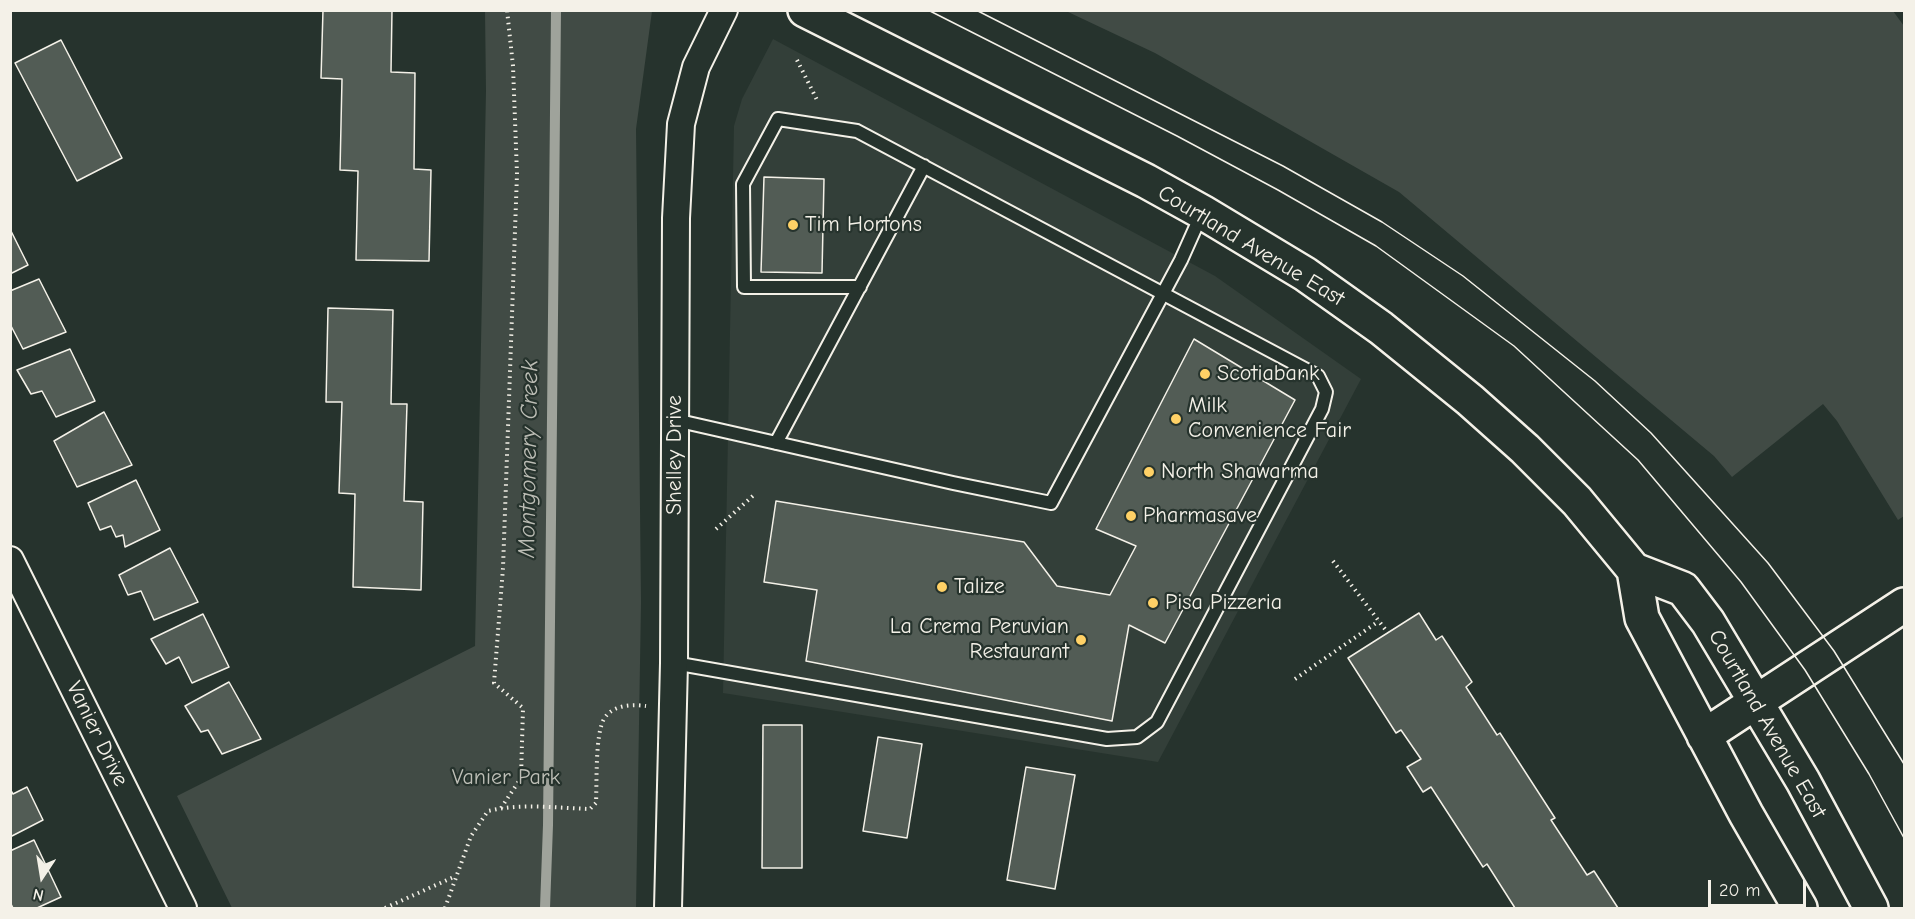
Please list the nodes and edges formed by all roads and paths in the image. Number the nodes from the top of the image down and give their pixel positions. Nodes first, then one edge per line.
1 (507, 10) edge
2 (724, 10) edge
3 (806, 10) edge
4 (797, 60) dead end
5 (831, 127) junction
6 (924, 166) junction
7 (1202, 212) junction
8 (860, 287) junction
9 (1164, 294) junction
10 (675, 420) junction
11 (776, 443) junction
12 (756, 494) dead end
13 (716, 530) dead end
14 (10, 561) edge
15 (1333, 561) dead end
16 (1634, 570) junction
17 (1905, 604) edge
18 (1379, 621) junction
19 (1388, 633) dead end
20 (674, 663) junction
21 (1295, 679) dead end
22 (1756, 702) junction
23 (673, 709) junction
24 (1704, 736) junction
25 (501, 808) junction
26 (457, 875) junction
27 (183, 909) edge
28 (385, 909) edge
29 (445, 909) edge
30 (668, 909) edge
31 (1800, 909) edge
32 (1871, 909) edge

1 - 25 path
2 - 10 street, Shelley Drive
3 - 7 main road, Courtland Avenue East
4 - 5 path
5 - 6 lane
5 - 8 lane
6 - 8 lane
6 - 9 lane
7 - 9 lane
7 - 16 main road, Courtland Avenue East
8 - 11 lane
9 - 11 lane
9 - 20 lane
10 - 11 lane
10 - 20 street, Shelley Drive
12 - 13 path
14 - 27 street, Vanier Drive
15 - 18 path
16 - 22 main road, Courtland Avenue East
16 - 24 main road
17 - 22 main road
18 - 19 path
18 - 21 path
20 - 23 street, Shelley Drive
22 - 24 main road
22 - 32 main road, Courtland Avenue East
23 - 25 path
23 - 30 street, Shelley Drive
24 - 31 main road
25 - 26 path
26 - 28 path
26 - 29 path

